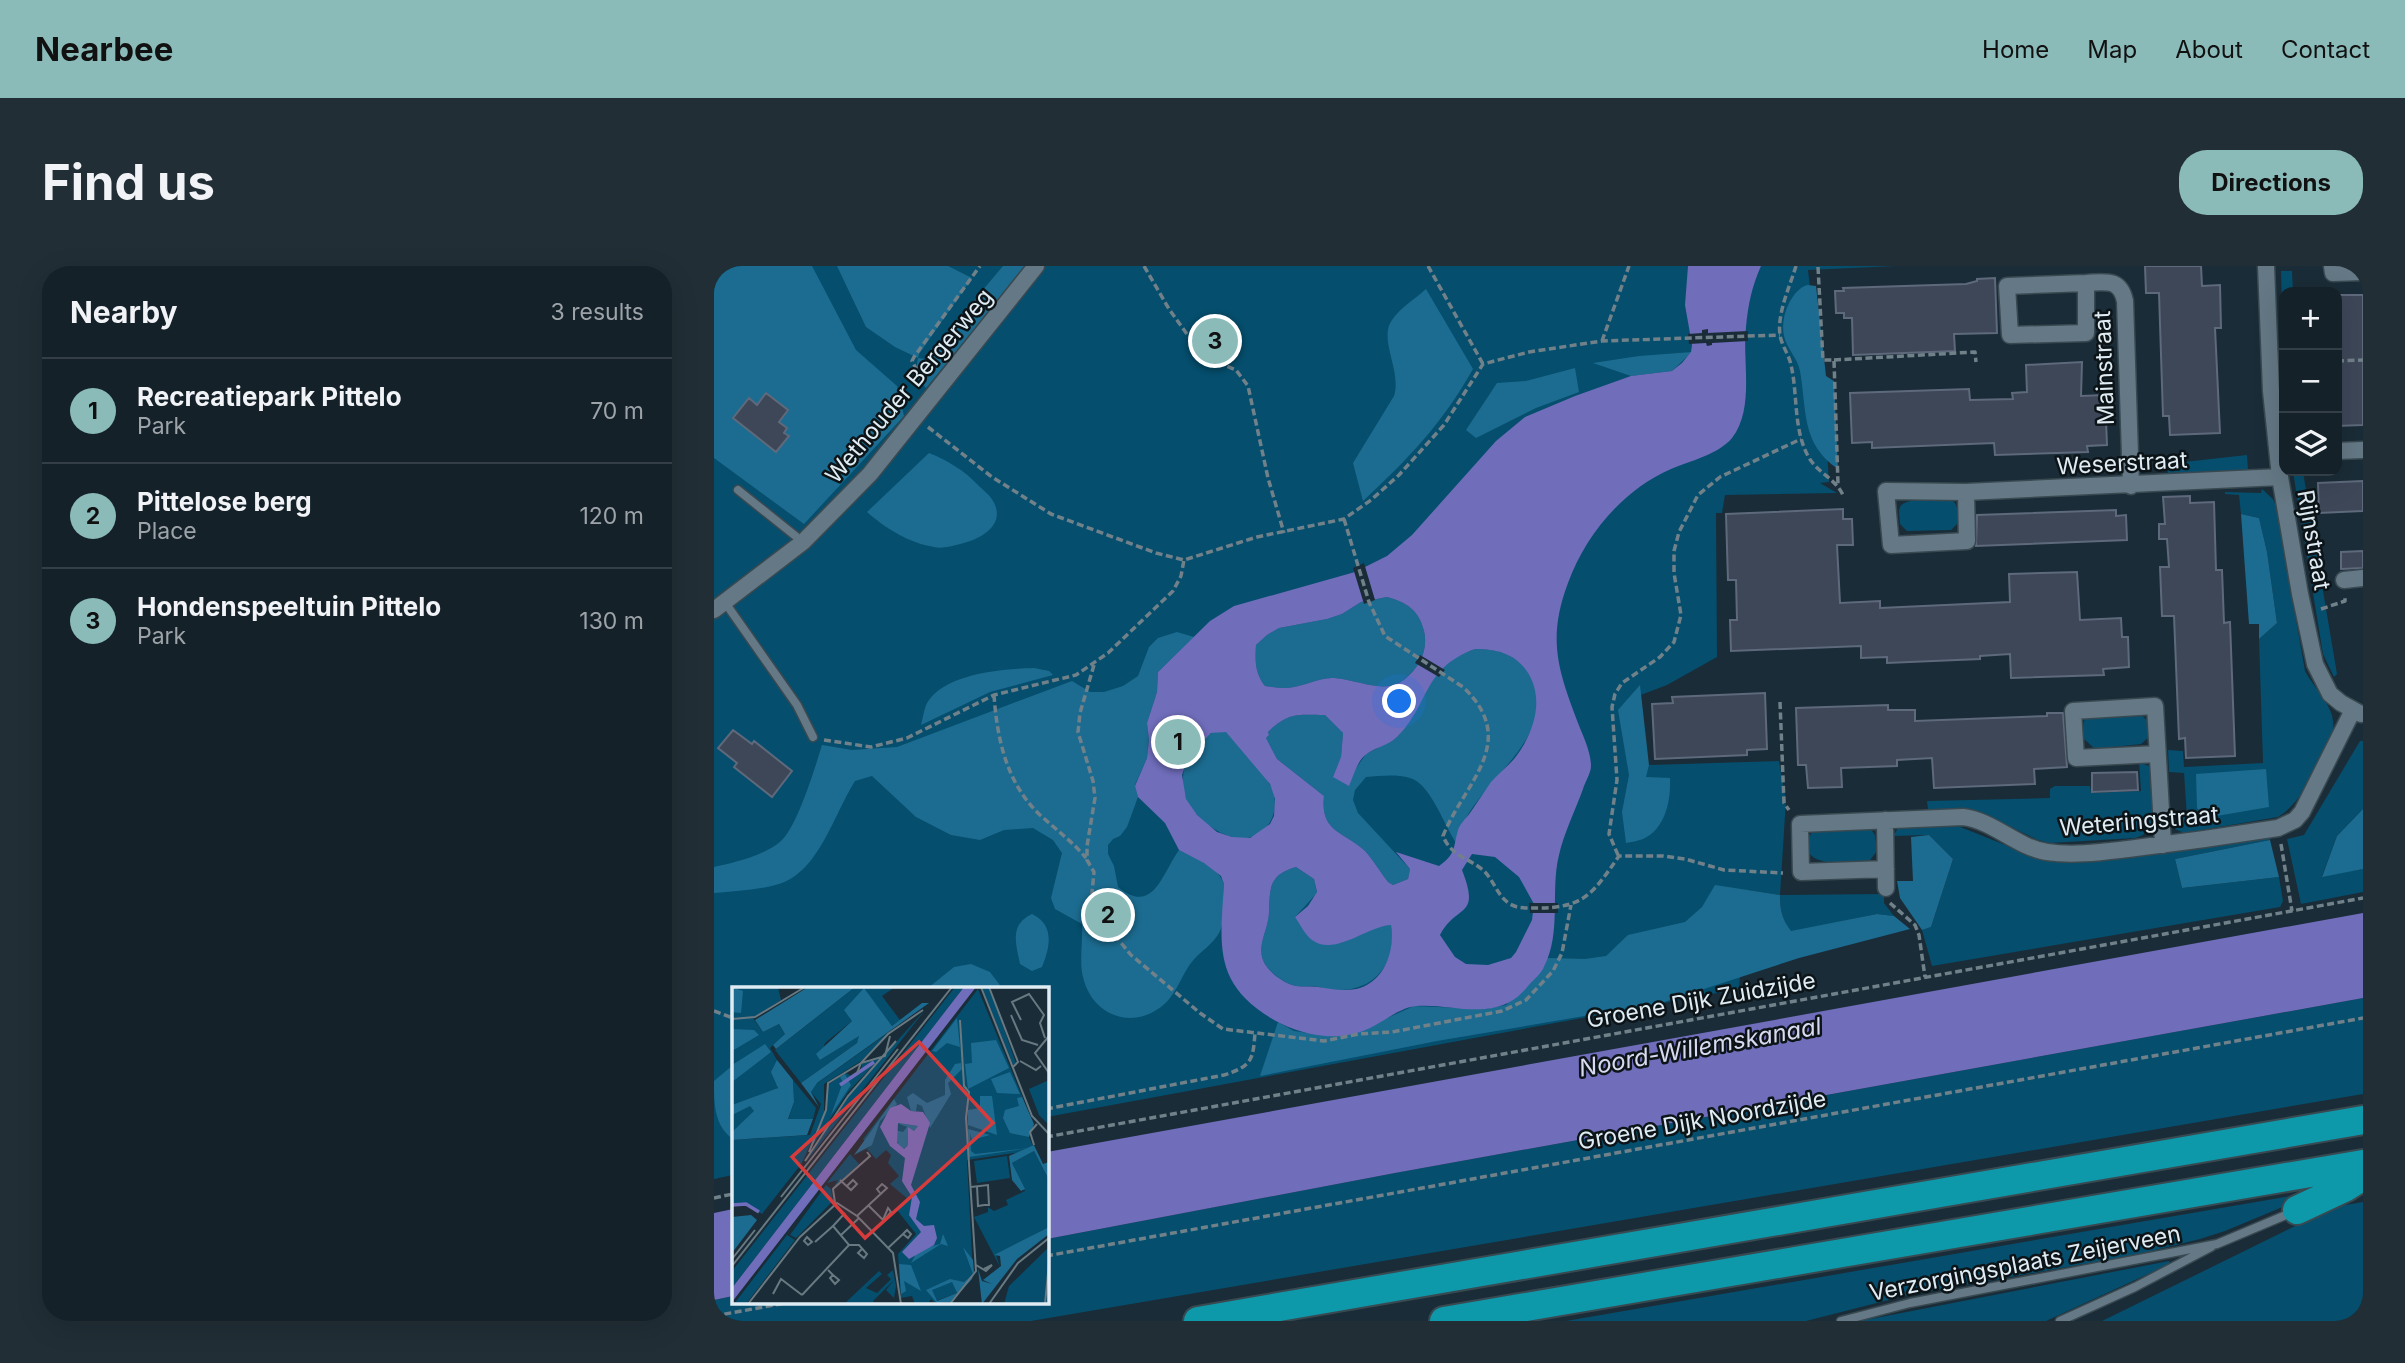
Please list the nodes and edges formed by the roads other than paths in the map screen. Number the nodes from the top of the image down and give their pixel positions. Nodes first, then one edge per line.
1 (1036, 266) edge
2 (2266, 266) edge
3 (2332, 266) edge
4 (2363, 272) edge
5 (2086, 283) junction
6 (2279, 440) edge
7 (2363, 450) edge
8 (2342, 451) edge
9 (2280, 477) joint
10 (2130, 486) junction
11 (738, 490) dead end
12 (1966, 492) junction
13 (803, 541) junction
14 (2363, 578) edge
15 (2344, 580) road end
16 (719, 606) edge
17 (2358, 713) edge
18 (813, 737) road end
19 (2157, 754) junction
20 (1885, 820) junction
21 (2164, 845) junction
22 (1886, 869) junction
23 (1886, 888) road end
24 (2363, 1120) edge
25 (2363, 1164) edge
26 (2363, 1176) edge
27 (2297, 1210) joint
28 (2217, 1244) junction
29 (1198, 1321) edge
30 (1444, 1321) edge
31 (1841, 1321) edge
32 (2060, 1321) edge

1 - 13 street, Wethouder Bergerweg
2 - 6 street, Rijnstraat
3 - 4 street
5 - 5 street, Mainstraat
5 - 10 street, Mainstraat
7 - 8 street
9 - 10 street, Weserstraat
9 - 17 street, Rijnstraat
10 - 12 street, Weserstraat
11 - 13 lane
12 - 12 street, Weserstraat
13 - 16 street, Wethouder Bergerweg
14 - 15 street
16 - 18 lane
17 - 21 street, Weteringstraat
19 - 19 street
19 - 21 street
20 - 21 street, Weteringstraat
20 - 22 street
20 - 22 street, Weteringstraat
22 - 23 street
24 - 29 highway
25 - 30 highway
26 - 27 highway
27 - 28 lane, Verzorgingsplaats Zeijerveen
28 - 31 lane, Verzorgingsplaats Zeijerveen
28 - 32 lane, Verzorgingsplaats Zeijerveen

